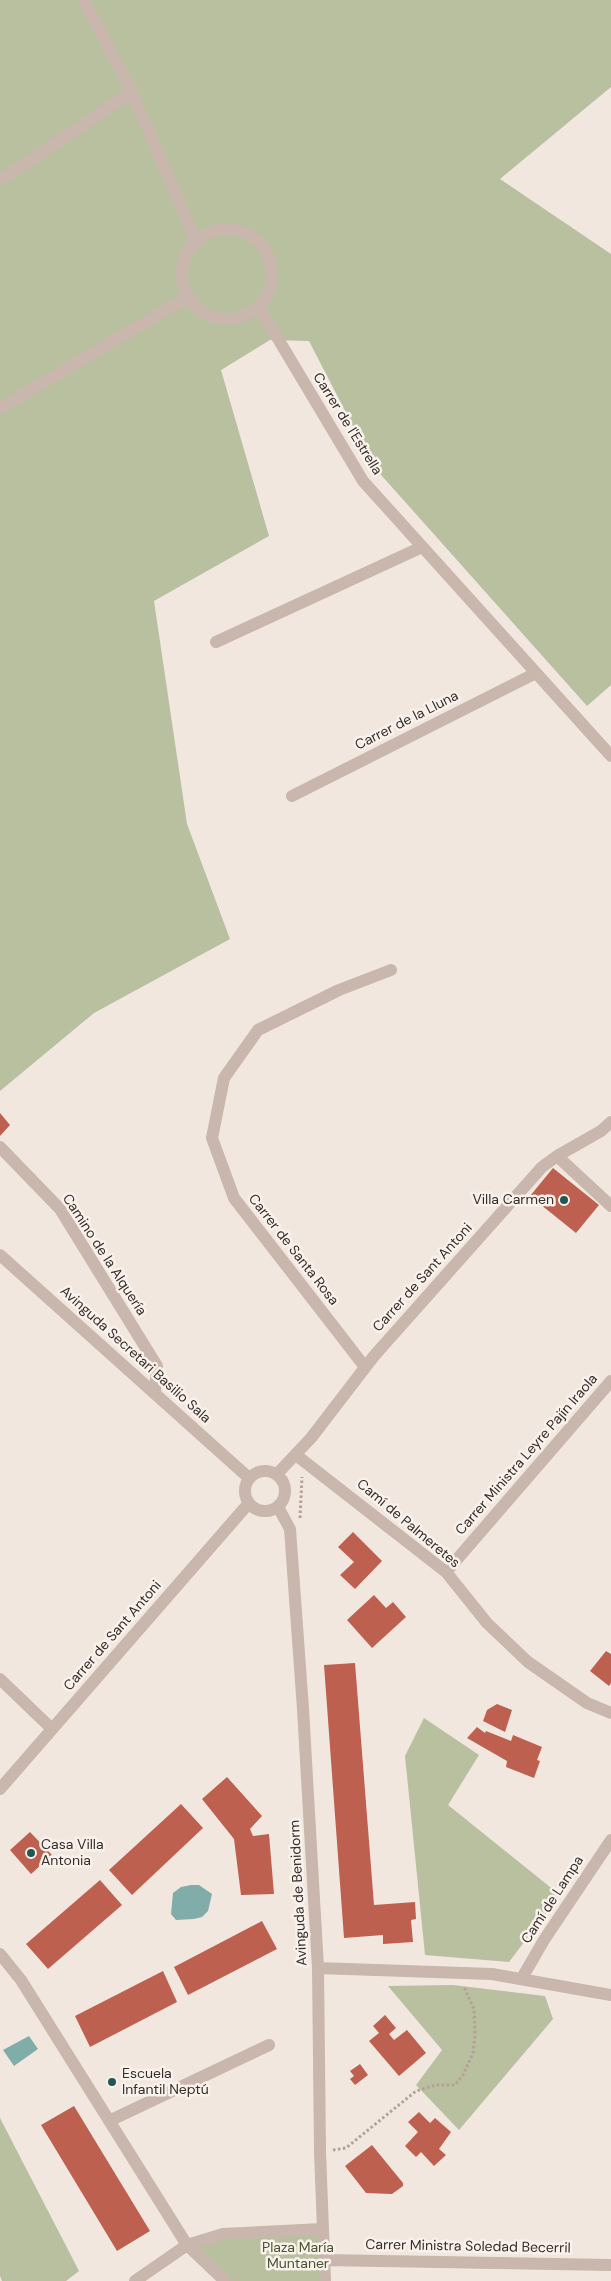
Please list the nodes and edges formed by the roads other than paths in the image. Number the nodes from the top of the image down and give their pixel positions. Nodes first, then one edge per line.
1 (84, 0) edge
2 (132, 92) junction
3 (4, 178) dead end
4 (196, 241) junction
5 (188, 296) junction
6 (259, 307) junction
7 (0, 408) edge
8 (422, 547) junction
9 (216, 642) dead end
10 (536, 673) junction
11 (611, 756) edge
12 (292, 796) dead end
13 (391, 970) dead end
14 (611, 1122) edge
15 (0, 1147) edge
16 (557, 1156) junction
17 (611, 1206) edge
18 (0, 1254) edge
19 (365, 1367) junction
20 (611, 1381) edge
21 (155, 1392) junction
22 (302, 1458) junction
23 (277, 1474) junction
24 (249, 1478) junction
25 (249, 1503) junction
26 (278, 1507) junction
27 (446, 1572) junction
28 (0, 1679) edge
29 (611, 1713) edge
30 (52, 1729) junction
31 (0, 1789) edge
32 (611, 1840) edge
33 (0, 1954) edge
34 (318, 1968) junction
35 (522, 1978) junction
36 (611, 1996) edge
37 (269, 2045) dead end
38 (109, 2121) junction
39 (322, 2229) junction
40 (187, 2245) junction
41 (324, 2260) junction
42 (611, 2264) edge
43 (135, 2281) edge
44 (225, 2281) edge
45 (325, 2281) edge

1 - 2 street
2 - 3 street
2 - 4 street
4 - 5 street
4 - 6 street
5 - 6 street
5 - 7 street
6 - 8 street, Carrer de l'Estrella
8 - 9 street
8 - 10 street, Carrer de l'Estrella
10 - 11 street, Carrer de l'Estrella
10 - 12 street, Carrer de la Lluna
13 - 19 street, Carrer de Santa Rosa
14 - 16 street, Carrer de Sant Antoni
15 - 21 street, Camino de la Alquería
16 - 17 street
16 - 19 street, Carrer de Sant Antoni
18 - 21 street, Avinguda Secretari Basilio Sala
19 - 22 street, Carrer de Sant Antoni
20 - 27 street, Carrer Ministra Leyre Pajín Iraola
21 - 24 street, Avinguda Secretari Basilio Sala
22 - 23 street, Carrer de Sant Antoni
22 - 27 street, Camí de Palmeretes
23 - 24 street
23 - 26 street
24 - 25 street
25 - 26 street
25 - 30 street, Carrer de Sant Antoni
26 - 34 street, Avinguda de Benidorm
27 - 29 street, Camí de Palmeretes
28 - 30 street
30 - 31 street, Carrer de Sant Antoni
32 - 35 street, Camí de Lampa
33 - 38 street
34 - 35 street
34 - 39 street, Avinguda de Benidorm
35 - 36 street
37 - 38 street
38 - 40 street
39 - 40 street
39 - 41 street, Avinguda de Benidorm
40 - 43 street
40 - 44 street
41 - 42 street, Carrer Ministra Soledad Becerril
41 - 45 street, Avinguda de Benidorm

